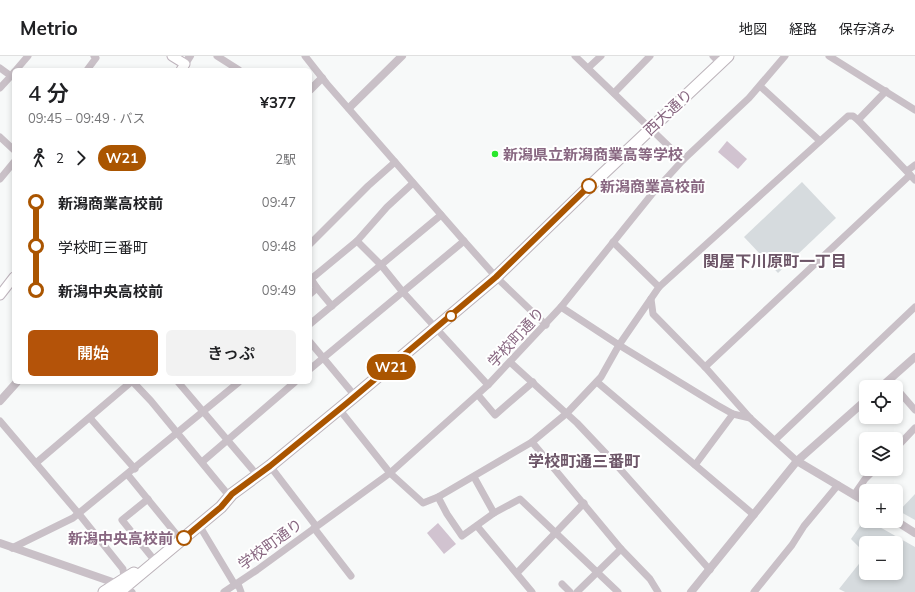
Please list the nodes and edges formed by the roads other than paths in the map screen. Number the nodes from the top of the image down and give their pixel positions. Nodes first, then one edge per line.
1 (28, 56) edge
2 (94, 56) edge
3 (172, 56) edge
4 (190, 56) edge
5 (217, 56) edge
6 (305, 56) edge
7 (402, 56) edge
8 (575, 56) edge
9 (601, 56) edge
10 (650, 56) edge
11 (785, 56) edge
12 (829, 56) edge
13 (721, 59) edge
14 (183, 67) edge
15 (0, 68) edge
16 (18, 68) edge
17 (88, 68) edge
18 (236, 68) edge
19 (588, 68) junction
20 (12, 72) edge
21 (12, 75) edge
22 (322, 78) junction
23 (760, 86) junction
24 (0, 88) edge
25 (312, 88) edge
26 (886, 91) junction
27 (614, 92) junction
28 (349, 108) junction
29 (915, 110) edge
30 (858, 120) junction
31 (651, 128) junction
32 (0, 137) edge
33 (820, 140) junction
34 (12, 148) edge
35 (683, 160) junction
36 (395, 162) junction
37 (12, 164) edge
38 (915, 165) edge
39 (911, 175) edge
40 (0, 179) edge
41 (413, 183) junction
42 (441, 215) junction
43 (357, 241) junction
44 (464, 241) junction
45 (312, 242) edge
46 (613, 242) junction
47 (381, 265) junction
48 (496, 277) junction
49 (312, 278) edge
50 (12, 280) edge
51 (312, 280) edge
52 (659, 287) junction
53 (317, 288) junction
54 (402, 291) junction
55 (312, 292) edge
56 (0, 295) edge
57 (650, 299) junction
58 (332, 306) junction
59 (562, 307) junction
60 (915, 307) edge
61 (312, 322) edge
62 (546, 324) junction
63 (436, 328) junction
64 (312, 344) edge
65 (619, 345) junction
66 (915, 357) edge
67 (323, 358) junction
68 (510, 362) junction
69 (312, 367) edge
70 (705, 367) junction
71 (889, 380) edge
72 (533, 382) junction
73 (597, 382) junction
74 (15, 384) edge
75 (130, 384) edge
76 (134, 384) edge
77 (180, 384) edge
78 (237, 384) edge
79 (293, 384) edge
80 (488, 385) junction
81 (478, 395) junction
82 (355, 396) junction
83 (903, 396) edge
84 (0, 401) edge
85 (859, 406) edge
86 (339, 409) junction
87 (915, 410) edge
88 (202, 412) junction
89 (567, 413) junction
90 (733, 414) junction
91 (90, 418) junction
92 (750, 418) junction
93 (0, 421) edge
94 (915, 428) edge
95 (177, 433) junction
96 (228, 440) junction
97 (775, 440) junction
98 (903, 441) edge
99 (532, 442) junction
100 (798, 461) junction
101 (202, 462) junction
102 (36, 463) junction
103 (695, 465) junction
104 (270, 466) junction
105 (135, 469) junction
106 (390, 473) junction
107 (128, 475) junction
108 (258, 476) junction
109 (868, 476) edge
110 (474, 477) junction
111 (838, 485) junction
112 (854, 495) junction
113 (230, 497) junction
114 (438, 497) junction
115 (859, 498) edge
116 (148, 499) junction
117 (584, 504) junction
118 (494, 513) junction
119 (79, 514) junction
120 (754, 515) junction
121 (199, 525) junction
122 (903, 525) edge
123 (477, 526) junction
124 (315, 527) junction
125 (556, 532) junction
126 (915, 533) edge
127 (181, 540) junction
128 (0, 543) edge
129 (12, 548) junction
130 (621, 549) junction
131 (155, 561) junction
132 (710, 570) junction
133 (517, 573) junction
134 (597, 573) junction
135 (350, 576) dead end
136 (236, 584) junction
137 (562, 584) dead end
138 (123, 586) edge
139 (104, 592) edge
140 (224, 592) edge
141 (242, 592) edge
142 (532, 592) edge
143 (570, 592) edge
144 (576, 592) edge
145 (618, 592) edge
146 (658, 592) edge
147 (691, 592) edge
148 (754, 592) edge

1 - 16 street
2 - 17 street
3 - 14 main road
4 - 14 street
5 - 18 street
6 - 22 street
7 - 28 street
8 - 19 street
9 - 19 street
10 - 27 street
11 - 23 street, 学校町通り
12 - 26 street
13 - 31 highway, 西大通り
15 - 20 street
19 - 27 street
21 - 24 street
22 - 25 street
22 - 28 street
23 - 33 street
23 - 35 street, 学校町通り
26 - 29 street
26 - 30 street
27 - 31 street
28 - 36 street
30 - 33 street
30 - 39 street
31 - 35 street
31 - 48 highway, 西大通り
32 - 34 street
33 - 52 street
35 - 46 street, 学校町通り
36 - 41 street
36 - 45 street
37 - 40 street
38 - 39 street
39 - 70 street
41 - 42 street
41 - 43 street
42 - 44 street
42 - 47 street
43 - 47 street
43 - 49 street
44 - 48 street
44 - 54 street
46 - 52 street
46 - 59 street, 学校町通り
47 - 54 street
47 - 58 street
48 - 62 street
48 - 63 highway, 西大通り
50 - 56 main road
51 - 53 street
52 - 57 street
53 - 55 street
53 - 58 street
54 - 63 street
54 - 67 street
57 - 65 street
57 - 70 street
58 - 61 street
59 - 62 street, 学校町通り
59 - 65 street
60 - 97 street
62 - 68 street, 学校町通り
63 - 80 street
63 - 82 highway, 西大通り
64 - 67 street
65 - 73 street
65 - 90 street
66 - 71 street
67 - 69 street
67 - 82 street
68 - 72 street
68 - 80 street, 学校町通り
70 - 92 street
72 - 81 street
72 - 89 street
73 - 89 street
73 - 103 street
74 - 84 street
75 - 91 street
76 - 95 street
77 - 88 street
78 - 88 street
79 - 96 street
80 - 81 street, 学校町通り
81 - 106 street, 学校町通り
82 - 86 highway, 西大通り
83 - 87 street
85 - 100 street
86 - 104 highway, 西大通り
86 - 106 street
88 - 95 street
88 - 96 street
89 - 99 street
89 - 132 street
90 - 92 street
90 - 103 street
91 - 102 street
91 - 105 street
92 - 97 street
93 - 102 street
94 - 98 street
95 - 101 street
95 - 105 street
96 - 101 street
96 - 108 street
97 - 100 street
99 - 110 street
99 - 117 street
100 - 111 street
100 - 120 street
101 - 113 street
102 - 119 street
103 - 120 street
104 - 108 highway, 西大通り
104 - 124 street
105 - 107 street
106 - 114 street
106 - 124 street, 学校町通り
107 - 116 street
107 - 119 street
108 - 113 highway, 西大通り
109 - 112 street
110 - 114 street
110 - 118 street
111 - 112 street
111 - 148 street
112 - 115 street
113 - 121 highway, 西大通り
114 - 123 street
116 - 127 street
116 - 131 street
117 - 125 street
117 - 130 street
118 - 123 street
118 - 125 street
119 - 129 street
119 - 138 street
120 - 132 street
121 - 127 highway, 西大通り
121 - 136 street
122 - 126 street
123 - 133 street
124 - 135 street
124 - 136 street, 学校町通り
125 - 133 street
125 - 134 street
127 - 131 highway, 西大通り
128 - 129 street
129 - 138 street
130 - 134 street
130 - 146 street
131 - 138 highway, 西大通り
132 - 147 street
133 - 142 street
134 - 144 street
134 - 145 street
136 - 140 street, 学校町通り
136 - 141 street
137 - 143 street
138 - 139 highway, 西大通り

